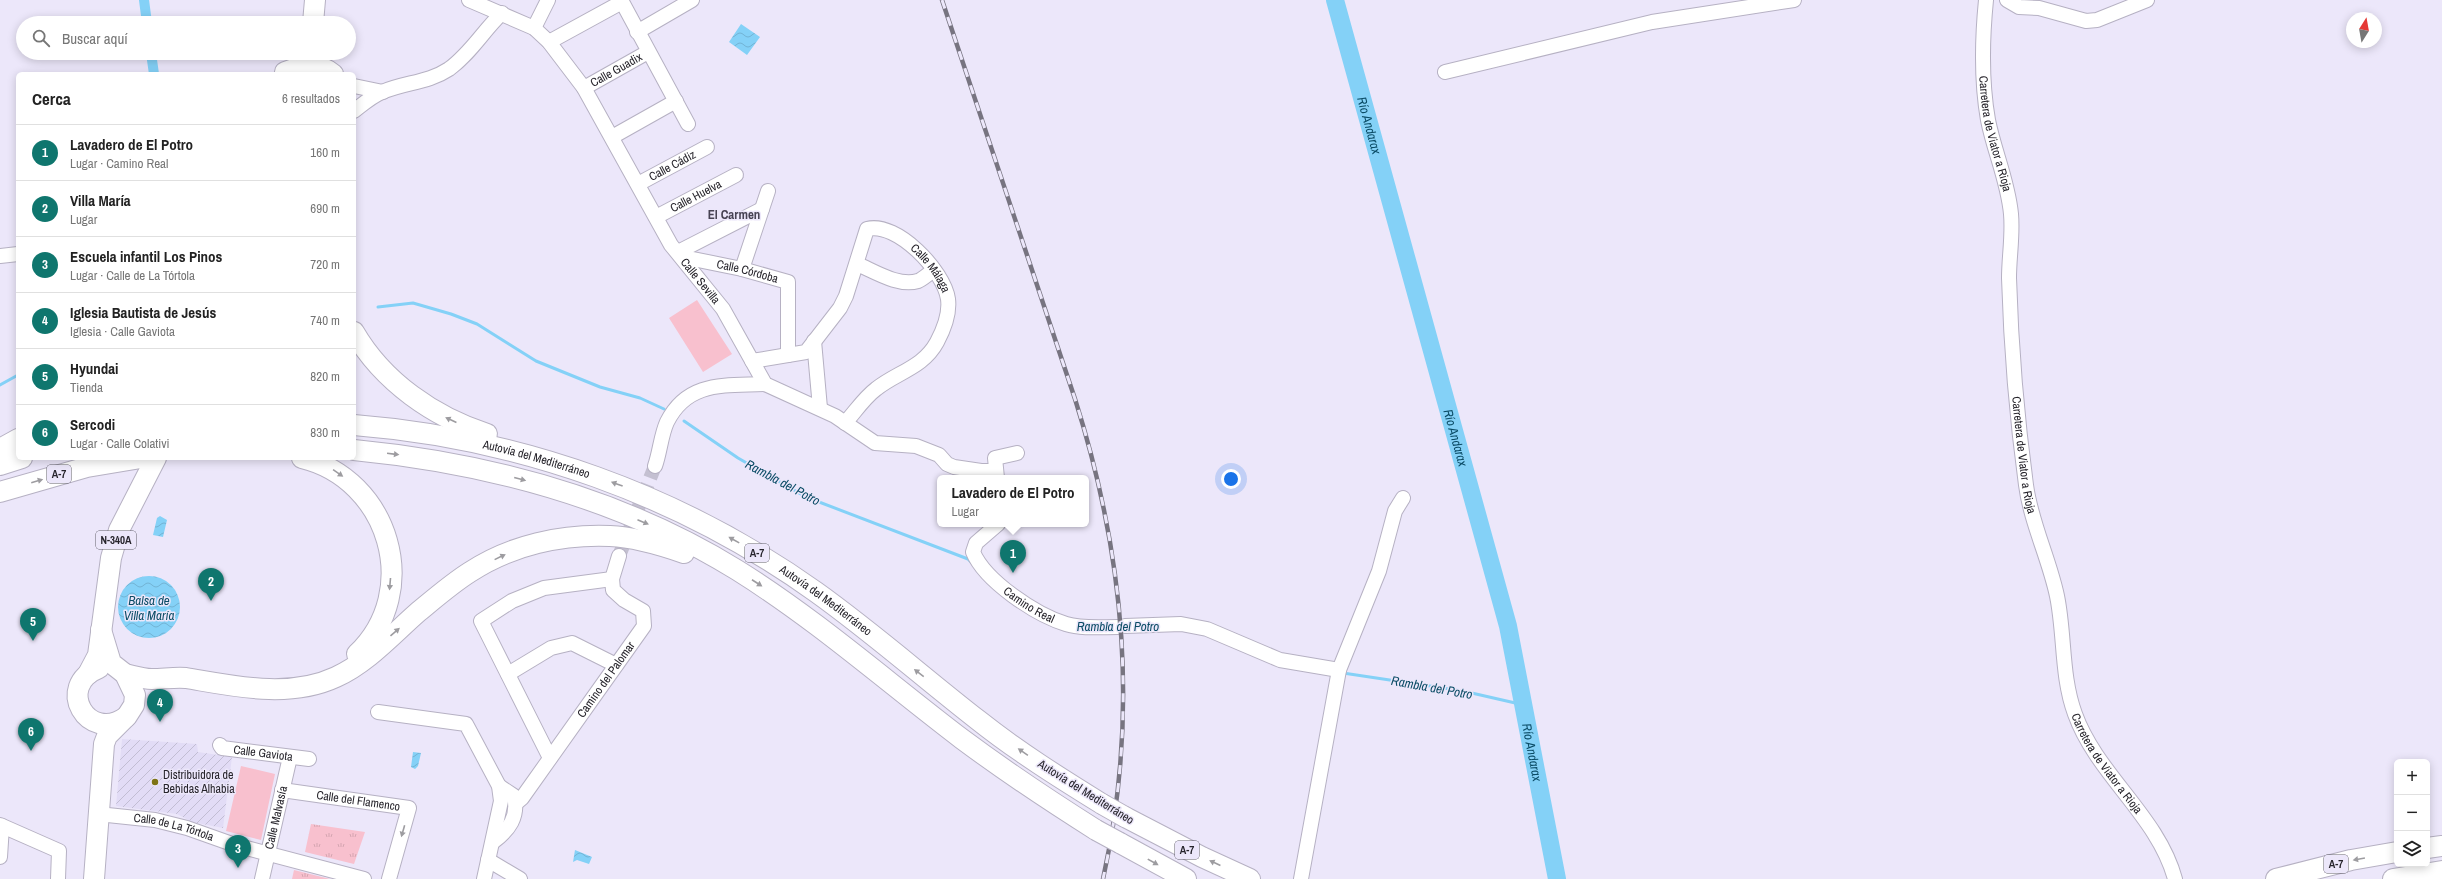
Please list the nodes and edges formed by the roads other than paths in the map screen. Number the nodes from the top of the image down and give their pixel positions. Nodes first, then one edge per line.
1 (315, 0) edge
2 (319, 0) edge
3 (469, 0) edge
4 (548, 0) edge
5 (692, 0) edge
6 (1794, 0) edge
7 (1986, 0) edge
8 (2007, 0) edge
9 (2147, 0) edge
10 (621, 1) edge
11 (487, 3) edge
12 (502, 13) junction
13 (314, 16) edge
14 (320, 16) edge
15 (534, 28) junction
16 (638, 32) junction
17 (549, 42) junction
18 (648, 52) junction
19 (294, 60) edge
20 (328, 60) edge
21 (285, 72) edge
22 (286, 72) edge
23 (329, 72) edge
24 (336, 72) edge
25 (1445, 72) dead end
26 (356, 86) edge
27 (584, 88) junction
28 (383, 92) junction
29 (676, 102) junction
30 (356, 110) edge
31 (688, 124) dead end
32 (612, 137) junction
33 (708, 147) dead end
34 (736, 175) dead end
35 (638, 184) junction
36 (768, 191) dead end
37 (762, 209) junction
38 (656, 217) junction
39 (16, 254) edge
40 (680, 255) junction
41 (0, 256) edge
42 (857, 264) junction
43 (742, 269) junction
44 (934, 270) junction
45 (356, 335) edge
46 (814, 341) junction
47 (788, 355) junction
48 (752, 361) junction
49 (765, 384) junction
50 (820, 408) junction
51 (845, 423) junction
52 (356, 425) edge
53 (16, 440) edge
54 (0, 448) edge
55 (356, 450) edge
56 (1017, 453) dead end
57 (16, 460) edge
58 (126, 460) edge
59 (155, 460) edge
60 (308, 460) edge
61 (552, 461) junction
62 (0, 465) edge
63 (655, 466) tunnel mouth
64 (996, 474) edge
65 (0, 492) edge
66 (1403, 498) dead end
67 (995, 527) edge
68 (619, 556) tunnel mouth
69 (735, 569) junction
70 (612, 579) junction
71 (101, 630) junction
72 (616, 665) junction
73 (1338, 670) junction
74 (121, 671) junction
75 (88, 674) junction
76 (508, 674) junction
77 (196, 681) junction
78 (316, 683) junction
79 (130, 710) junction
80 (378, 712) dead end
81 (87, 716) junction
82 (220, 745) dead end
83 (290, 757) junction
84 (550, 758) junction
85 (309, 759) dead end
86 (100, 769) junction
87 (499, 786) junction
88 (282, 790) junction
89 (516, 803) junction
90 (98, 814) junction
91 (1, 826) edge
92 (493, 842) junction
93 (2442, 846) edge
94 (2430, 848) edge
95 (2394, 853) edge
96 (269, 854) junction
97 (0, 857) edge
98 (488, 860) junction
99 (2442, 871) edge
100 (58, 879) edge
101 (94, 879) edge
102 (262, 879) edge
103 (364, 879) edge
104 (389, 879) edge
105 (484, 879) edge
106 (520, 879) edge
107 (1186, 879) edge
108 (1250, 879) edge
109 (1301, 879) edge
110 (2175, 879) edge
111 (2276, 879) edge
112 (2393, 879) edge

1 - 13 highway
2 - 14 highway
3 - 11 street, Calle Sevilla
4 - 15 street
5 - 16 street
6 - 25 street
7 - 110 street, Carretera de Viator a Rioja
8 - 9 street
10 - 16 street
10 - 17 street
11 - 12 street, Calle Sevilla
12 - 15 street, Calle Sevilla
12 - 28 street
15 - 17 street, Calle Sevilla
16 - 18 street
17 - 27 street, Calle Sevilla
18 - 27 street, Calle Guadix
18 - 29 street
19 - 21 highway
20 - 24 highway
22 - 23 highway
26 - 28 street
27 - 32 street, Calle Sevilla
28 - 30 street
29 - 31 street
29 - 32 street
32 - 35 street, Calle Sevilla
33 - 35 street, Calle Cádiz
34 - 38 street, Calle Huelva
35 - 38 street, Calle Sevilla
36 - 37 street
37 - 40 street
37 - 43 street
38 - 40 street, Calle Sevilla
39 - 41 street
40 - 43 street, Calle Córdoba
40 - 48 street, Calle Sevilla
42 - 44 street
42 - 44 street, Calle Málaga
42 - 46 street, Calle Málaga
43 - 47 street, Calle Córdoba
44 - 51 street, Calle Málaga
61 -> 45 highway
46 - 47 street, Calle Málaga
46 - 50 street
47 - 48 street, Calle Málaga
48 - 49 street, Calle Sevilla
49 - 50 street
49 - 63 street
50 - 51 street
51 - 64 street
52 - 61 highway, Autovía del Mediterráneo / A-7
53 - 54 highway
55 -> 69 highway, Autovía del Mediterráneo / A-7
56 - 64 street
57 - 62 highway
65 -> 58 highway, A-7
59 - 71 highway, N-340A
60 -> 78 highway
108 -> 61 highway, Autovía del Mediterráneo / A-7, bridge
66 - 73 street
67 - 73 street, Camino Real
68 - 70 street
78 -> 69 highway
69 -> 107 highway, Autovía del Mediterráneo / A-7, bridge
70 - 72 street, Camino del Palomar
70 - 76 street
71 - 74 highway, N-340A
71 - 75 highway, N-340A
72 - 76 street
72 - 84 street, Camino del Palomar
73 - 109 street
74 - 75 highway
74 - 77 highway
74 - 79 highway, N-340A
75 - 81 highway, N-340A
76 - 84 street
77 - 78 highway
77 - 79 highway
79 - 81 highway
79 - 86 highway, N-340A
80 - 87 street
81 - 86 highway, N-340A
82 - 83 street, Calle Gaviota
83 - 85 street, Calle Gaviota
83 - 88 street, Calle Malvasía
84 - 89 street, Camino del Palomar
86 - 90 highway, N-340A
87 - 89 street
87 - 92 street
88 - 96 street, Calle Malvasía
88 -> 104 street, Calle del Flamenco
89 - 92 street, Camino del Palomar
90 - 96 street, Calle de La Tórtola
90 - 101 highway, N-340A
91 - 97 street
91 - 100 street
92 - 98 street
93 - 94 highway
95 -> 111 highway, A-7
96 - 102 street, Calle Malvasía
96 - 103 street, Calle de La Tórtola
98 - 105 street
98 - 106 street
99 - 112 highway

